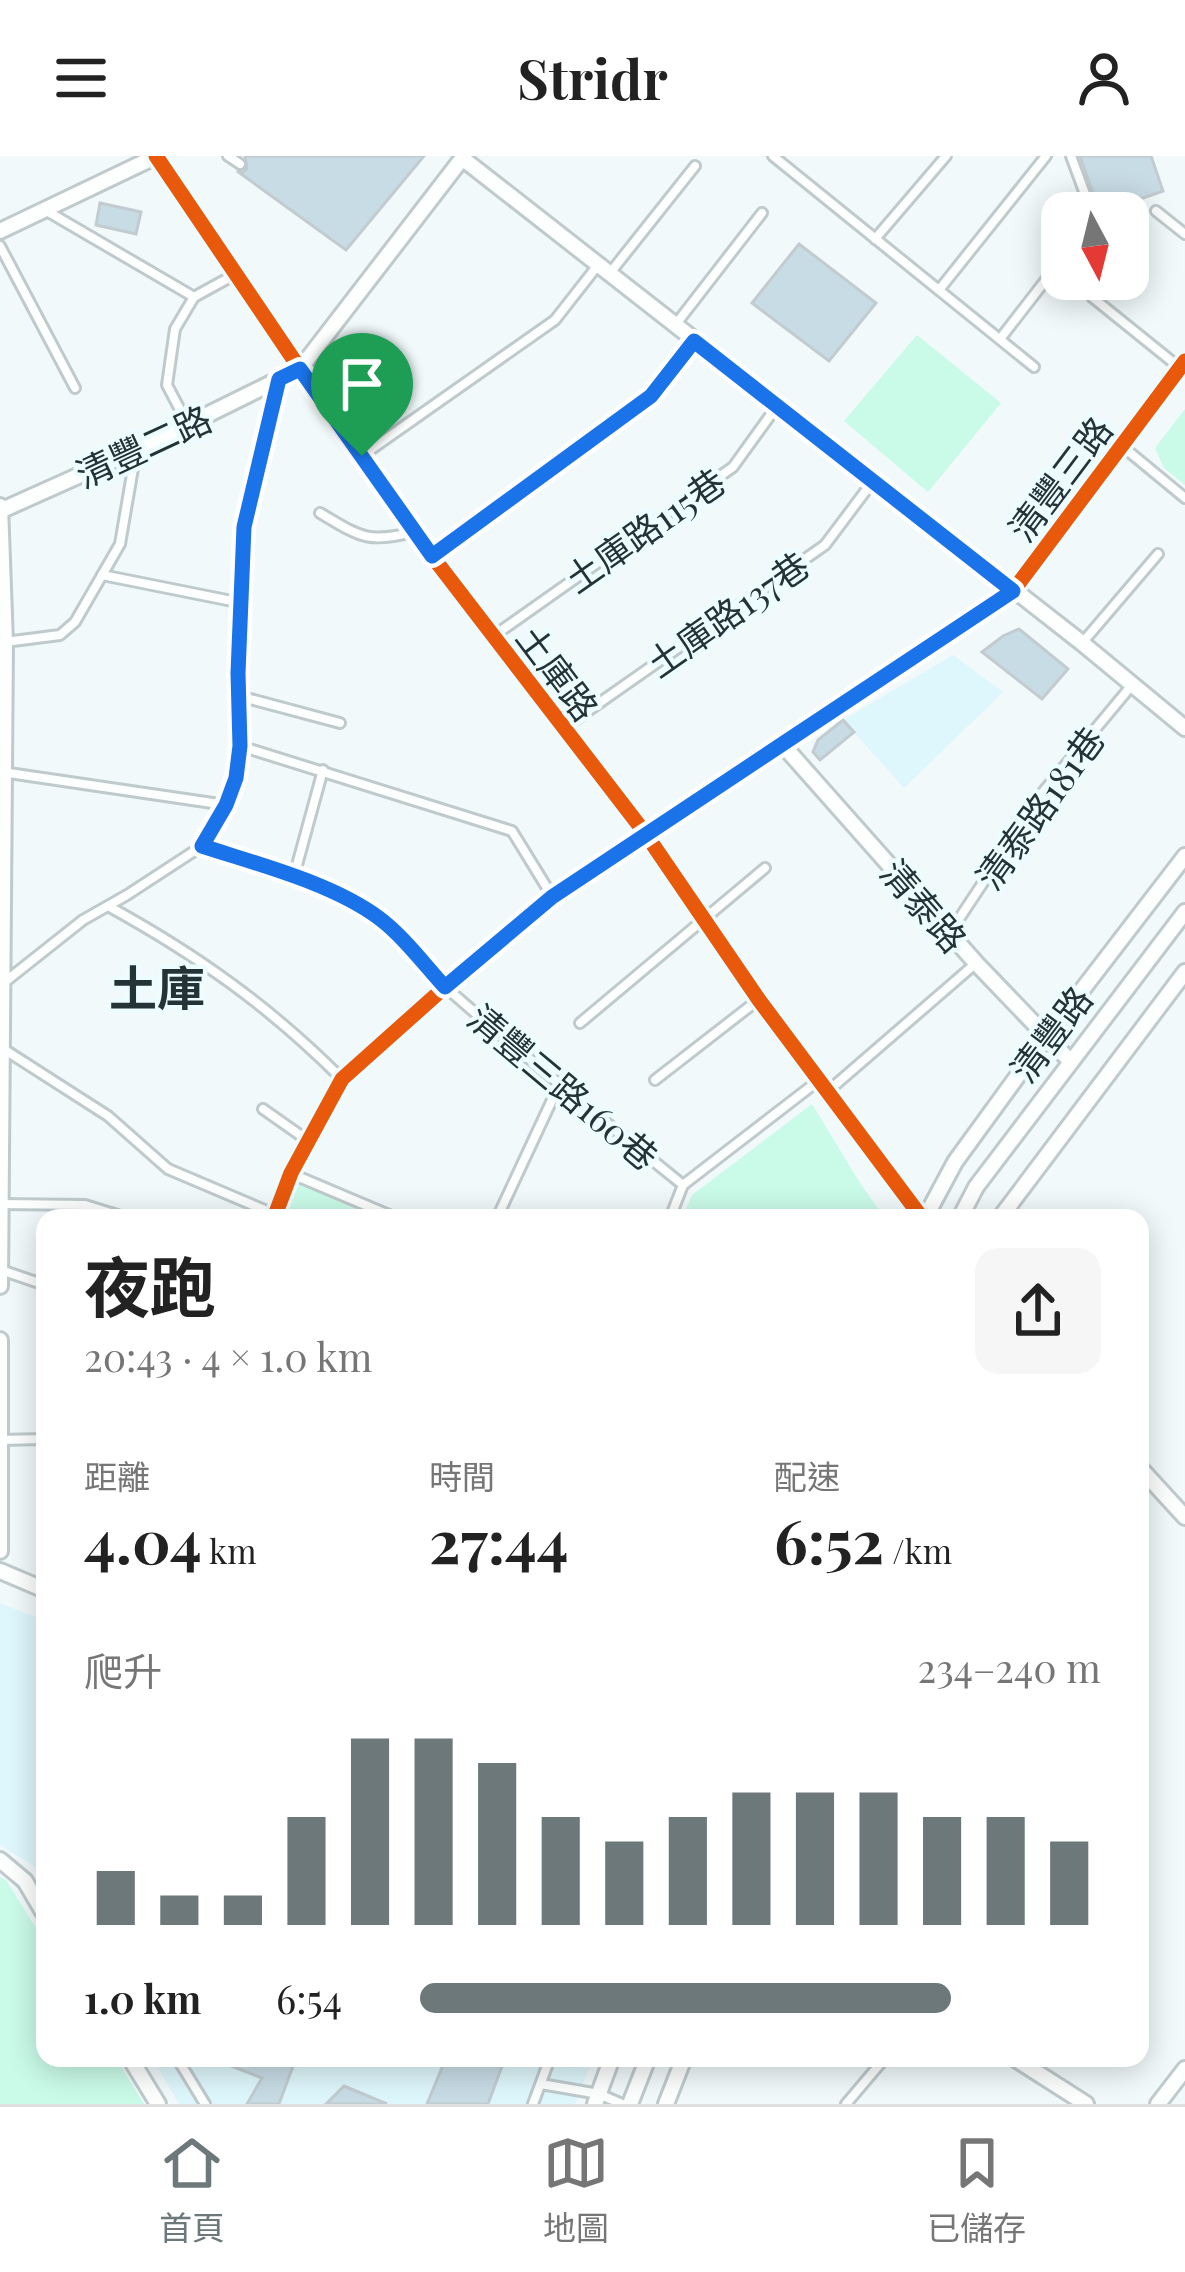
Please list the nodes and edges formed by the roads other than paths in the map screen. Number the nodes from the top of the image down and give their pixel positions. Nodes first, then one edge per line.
1 (157, 156) edge
2 (228, 156) edge
3 (773, 156) edge
4 (946, 156) edge
5 (1046, 156) edge
6 (1071, 156) edge
7 (463, 157) edge
8 (240, 164) dead end
9 (695, 166) dead end
10 (1084, 192) edge
11 (45, 210) junction
12 (1156, 211) dead end
13 (762, 213) dead end
14 (0, 231) edge
15 (1185, 234) edge
16 (875, 238) junction
17 (0, 246) edge
18 (604, 270) junction
19 (236, 274) junction
20 (1041, 286) edge
21 (939, 290) junction
22 (194, 297) junction
23 (1096, 300) edge
24 (675, 326) junction
25 (1000, 339) junction
26 (694, 341) junction
27 (1182, 364) edge
28 (1034, 367) dead end
29 (300, 369) junction
30 (279, 379) junction
31 (75, 388) dead end
32 (777, 406) junction
33 (188, 424) junction
34 (1121, 445) junction
35 (136, 450) junction
36 (362, 456) junction
37 (873, 481) junction
38 (1185, 498) edge
39 (1, 508) edge
40 (320, 512) dead end
41 (415, 532) junction
42 (1158, 554) dead end
43 (432, 556) junction
44 (102, 575) junction
45 (1013, 591) junction
46 (242, 603) junction
47 (494, 636) junction
48 (5, 642) junction
49 (1082, 643) junction
50 (1132, 685) junction
51 (239, 696) junction
52 (340, 723) dead end
53 (564, 728) junction
54 (1185, 728) edge
55 (782, 744) junction
56 (240, 746) junction
57 (323, 770) junction
58 (2, 772) edge
59 (226, 805) junction
60 (645, 833) junction
61 (202, 846) junction
62 (1185, 856) edge
63 (765, 868) dead end
64 (293, 876) junction
65 (552, 897) junction
66 (107, 906) junction
67 (1185, 912) edge
68 (703, 919) junction
69 (950, 933) junction
70 (976, 964) junction
71 (1185, 972) edge
72 (2, 982) edge
73 (445, 987) junction
74 (759, 1000) junction
75 (580, 1023) dead end
76 (1046, 1037) junction
77 (1, 1050) edge
78 (1071, 1062) junction
79 (342, 1079) junction
80 (655, 1081) dead end
81 (559, 1085) junction
82 (822, 1087) junction
83 (263, 1108) dead end
84 (308, 1141) junction
85 (1, 1164) edge
86 (291, 1173) junction
87 (683, 1185) junction
88 (2, 1204) edge
89 (98, 1209) edge
90 (259, 1209) edge
91 (278, 1209) edge
92 (375, 1209) edge
93 (501, 1209) edge
94 (674, 1209) edge
95 (917, 1209) edge
96 (929, 1209) edge
97 (965, 1209) edge
98 (1007, 1209) edge
99 (1, 1270) edge
100 (36, 1282) edge
101 (0, 1286) edge
102 (0, 1340) edge
103 (36, 1439) edge
104 (0, 1440) edge
105 (1149, 1478) edge
106 (1185, 1517) edge
107 (0, 1551) edge
108 (0, 1571) edge
109 (36, 1585) edge
110 (0, 1859) edge
111 (36, 1900) edge
112 (135, 2067) edge
113 (182, 2067) edge
114 (547, 2067) edge
115 (609, 2067) edge
116 (644, 2067) edge
117 (680, 2067) edge
118 (877, 2067) edge
119 (1028, 2067) edge
120 (1185, 2069) edge
121 (541, 2084) junction
122 (597, 2099) edge
123 (158, 2104) edge
124 (205, 2104) edge
125 (533, 2104) edge
126 (626, 2104) edge
127 (666, 2104) edge
128 (846, 2104) edge
129 (1086, 2104) edge
130 (1158, 2104) edge

1 - 11 street
1 - 19 street, 土庫路
2 - 8 lane
3 - 16 lane
4 - 16 lane
5 - 21 lane
6 - 10 lane
7 - 18 street
7 - 29 street, 清豐二路
9 - 18 lane
11 - 14 street
11 - 22 lane
12 - 15 lane
13 - 24 lane
16 - 21 lane
17 - 31 lane
18 - 24 street
18 - 36 lane
19 - 22 lane
19 - 29 street, 土庫路
20 - 25 lane
21 - 25 lane
22 - 33 lane
23 - 27 lane
24 - 26 street
25 - 28 lane
26 - 32 street
26 - 43 lane
27 - 34 street, 清豐三路
29 - 30 street, 清豐二路
29 - 36 street, 土庫路
30 - 33 street, 清豐二路
30 - 46 lane
32 - 37 street
32 - 47 lane, 土庫路115巷
33 - 35 street, 清豐二路
34 - 38 lane
34 - 45 street, 清豐三路
35 - 39 street, 清豐二路
35 - 44 lane
36 - 41 street, 土庫路
37 - 45 street
37 - 53 lane, 土庫路137巷
39 - 48 street
40 - 41 lane
41 - 43 street, 土庫路
42 - 49 lane
43 - 47 street, 土庫路
44 - 46 lane
44 - 48 lane
45 - 49 street
45 - 55 street, 清豐三路
46 - 51 lane
47 - 53 street, 土庫路
48 - 58 street
49 - 50 street
50 - 54 street
50 - 69 lane, 清泰路181巷
51 - 52 lane
51 - 56 lane
53 - 60 street, 土庫路
55 - 60 street, 清豐三路
55 - 69 street, 清泰路
56 - 57 lane
56 - 59 lane
57 - 64 lane
57 - 65 lane
58 - 59 lane
58 - 72 street
59 - 61 lane
60 - 65 street, 清豐三路
60 - 68 street, 土庫路
61 - 64 lane, 清豐三路160巷
61 - 66 lane
62 - 76 street, 清豐路
63 - 68 lane
64 - 73 lane, 清豐三路160巷
65 - 73 street, 清豐三路
66 - 72 lane
66 - 79 lane
67 - 78 street, 清豐路
68 - 74 street, 土庫路
68 - 75 lane
69 - 70 street, 清泰路
70 - 76 street, 清泰路
70 - 82 lane
71 - 98 street, 清豐路
72 - 77 street
73 - 79 street, 清豐三路
73 - 81 lane, 清豐三路160巷
74 - 80 lane
74 - 82 street, 土庫路
76 - 78 street, 清泰路
76 - 96 street, 清豐路
77 - 85 street
77 - 90 lane
78 - 97 street, 清豐路
79 - 84 street, 清豐三路
81 - 87 lane, 清豐三路160巷
81 - 93 lane
82 - 87 lane
82 - 95 street, 土庫路
83 - 84 lane
84 - 86 street, 清豐三路
85 - 88 street
86 - 91 street, 清豐三路
86 - 92 lane
87 - 94 lane
88 - 89 lane
88 - 99 street
99 - 100 lane
99 - 101 street
102 - 104 street
103 - 104 lane
104 - 107 street
105 - 106 street
108 - 109 street
110 - 111 street
112 - 123 street
113 - 124 lane
114 - 121 lane
115 - 122 street
116 - 126 street
117 - 127 street
118 - 128 lane
119 - 129 street
120 - 130 street
121 - 122 lane
121 - 125 lane
122 - 126 lane

